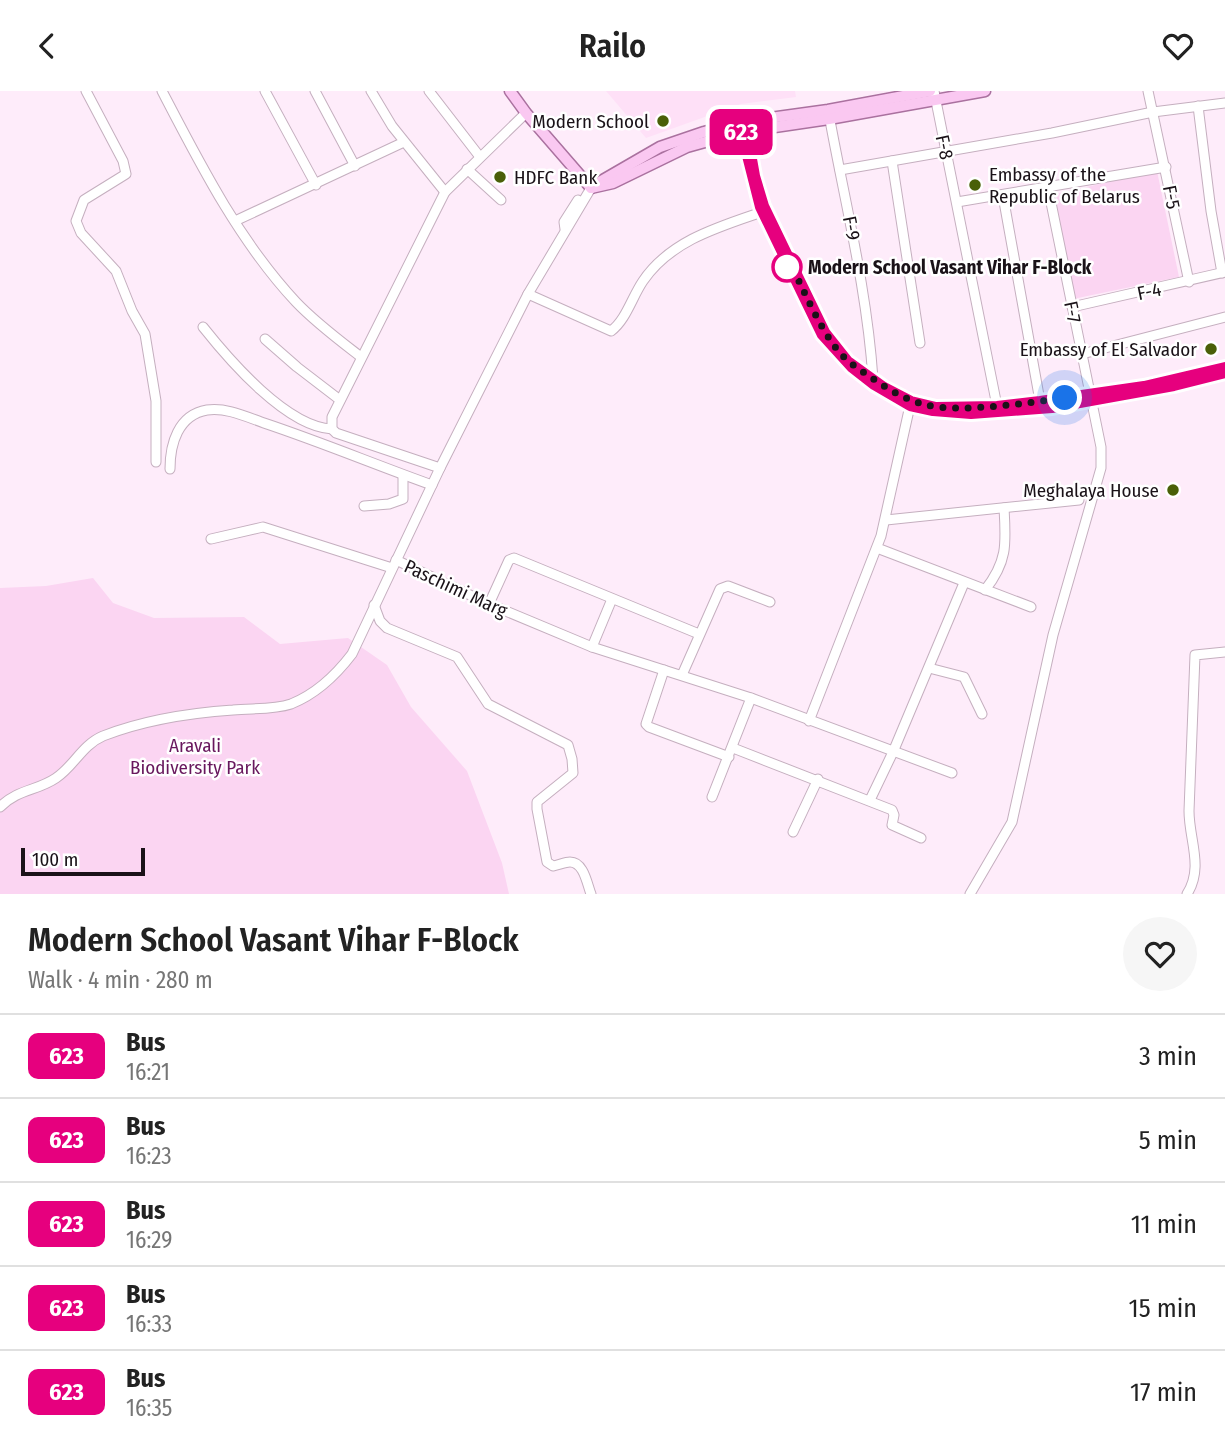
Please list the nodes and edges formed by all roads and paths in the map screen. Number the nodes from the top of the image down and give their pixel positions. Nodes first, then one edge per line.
1 (86, 91) edge
2 (162, 91) edge
3 (265, 91) edge
4 (315, 91) edge
5 (371, 91) edge
6 (429, 91) edge
7 (510, 91) edge
8 (985, 91) edge
9 (1148, 91) edge
10 (933, 94) edge
11 (1225, 103) edge
12 (1198, 106) junction
13 (526, 113) junction
14 (1153, 113) junction
15 (829, 115) junction
16 (744, 127) junction
17 (404, 142) junction
18 (946, 151) junction
19 (480, 157) junction
20 (892, 161) junction
21 (355, 166) junction
22 (1166, 167) junction
23 (467, 169) junction
24 (840, 170) junction
25 (316, 185) junction
26 (589, 186) junction
27 (1048, 188) junction
28 (445, 192) junction
29 (1003, 196) junction
30 (501, 200) dead end
31 (957, 202) junction
32 (762, 212) junction
33 (235, 221) junction
34 (1223, 273) edge
35 (1189, 282) junction
36 (528, 294) junction
37 (1072, 307) junction
38 (1225, 317) edge
39 (203, 327) dead end
40 (265, 339) dead end
41 (920, 343) dead end
42 (1082, 353) junction
43 (361, 357) junction
44 (1225, 367) edge
45 (1225, 373) edge
46 (873, 379) junction
47 (1090, 398) junction
48 (340, 400) junction
49 (1040, 401) junction
50 (911, 403) junction
51 (997, 406) junction
52 (332, 429) junction
53 (156, 462) dead end
54 (440, 468) junction
55 (170, 469) dead end
56 (403, 475) junction
57 (432, 485) junction
58 (1079, 500) dead end
59 (364, 506) dead end
60 (1004, 508) junction
61 (886, 520) junction
62 (211, 539) dead end
63 (877, 548) junction
64 (394, 564) junction
65 (964, 583) junction
66 (985, 590) junction
67 (612, 599) junction
68 (770, 602) dead end
69 (489, 604) junction
70 (374, 605) junction
71 (1031, 607) dead end
72 (699, 634) junction
73 (592, 647) junction
74 (1225, 652) edge
75 (929, 668) junction
76 (664, 670) junction
77 (682, 675) junction
78 (751, 698) junction
79 (982, 714) dead end
80 (809, 721) junction
81 (733, 748) junction
82 (893, 752) junction
83 (729, 757) junction
84 (952, 773) dead end
85 (818, 779) junction
86 (712, 797) dead end
87 (870, 800) junction
88 (0, 807) edge
89 (793, 832) dead end
90 (921, 838) dead end
91 (591, 894) edge
92 (970, 894) edge
93 (1187, 894) edge

1 - 53 street
2 - 33 street
3 - 25 street
4 - 21 street
5 - 17 street
6 - 19 street
7 - 13 main road
8 - 10 main road
9 - 14 street, F-5
10 - 15 main road
10 - 18 street, F-8
11 - 12 street
12 - 14 street
12 - 34 street
13 - 19 street
13 - 26 main road
14 - 18 street
14 - 22 street, F-5
15 - 16 main road
15 - 24 street, F-9
16 - 26 main road
16 - 32 street
16 - 46 street
17 - 21 street
17 - 28 street
18 - 20 street
18 - 31 street, F-8
19 - 23 street
20 - 24 street
20 - 41 street
21 - 25 street
22 - 27 street
22 - 35 street, F-5
23 - 28 street
23 - 30 street
24 - 46 street, F-9
25 - 33 street
26 - 36 street, Paschimi Marg
27 - 29 street
27 - 37 street, F-7
28 - 43 street
29 - 31 street
29 - 49 street
31 - 51 street, F-8
32 - 36 street
32 - 50 street
33 - 43 street
34 - 35 street, F-4
35 - 37 street, F-4
36 - 54 street, Paschimi Marg
37 - 42 street, F-7
38 - 42 street
39 - 52 street
40 - 48 street
42 - 47 street, F-7
43 - 48 street
44 - 47 street
45 - 47 street
46 - 50 street
47 - 49 street
47 - 50 street
47 - 92 street, F-7
48 - 52 street
49 - 51 street
50 - 51 street
50 - 61 street
52 - 54 street
54 - 57 street, Paschimi Marg
55 - 56 street
56 - 57 street
56 - 59 street
57 - 64 street, Paschimi Marg
58 - 60 street
60 - 61 street
60 - 66 street
61 - 63 street
62 - 64 street
63 - 65 street
63 - 80 street
64 - 69 street, Paschimi Marg
64 - 70 street
65 - 66 street
65 - 75 street
66 - 71 street
67 - 69 street
67 - 72 street
67 - 73 street
68 - 72 street
69 - 73 street, Paschimi Marg
70 - 88 street
70 - 91 street
72 - 77 street
73 - 76 street, Paschimi Marg
74 - 93 street
75 - 79 street
75 - 82 street
76 - 77 street, Paschimi Marg
76 - 83 street
77 - 78 street, Paschimi Marg
78 - 80 street, Paschimi Marg
78 - 81 street
80 - 82 street, Paschimi Marg
81 - 83 street
81 - 85 street
82 - 84 street, Paschimi Marg
82 - 87 street
83 - 86 street
85 - 87 street
85 - 89 street
87 - 90 street

